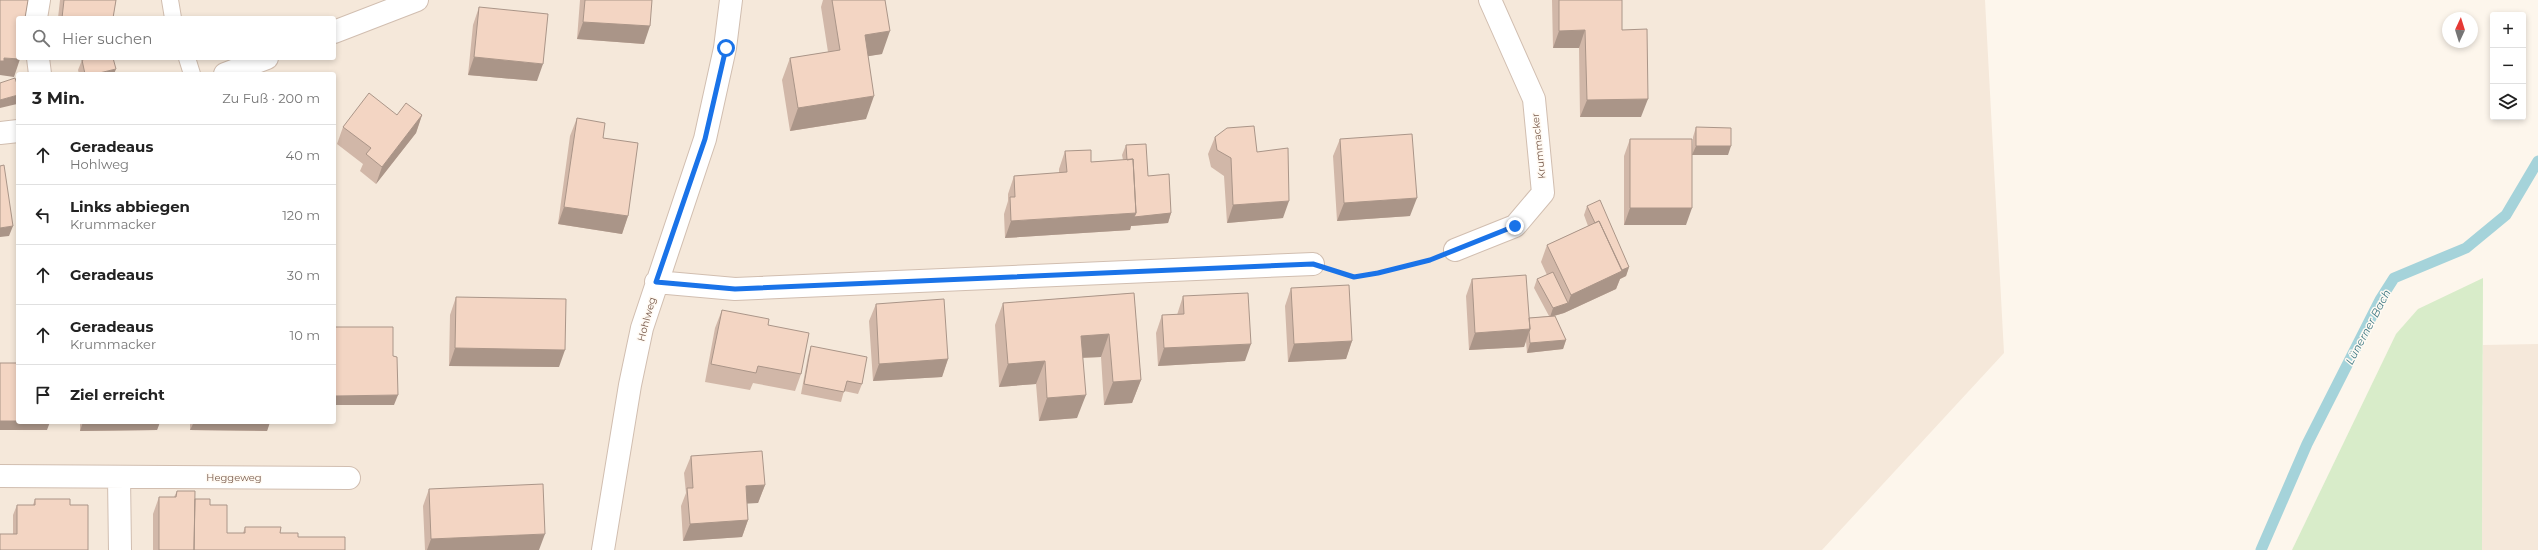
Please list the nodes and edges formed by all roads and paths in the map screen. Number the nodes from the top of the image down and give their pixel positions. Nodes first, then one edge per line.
1 (39, 0) edge
2 (170, 0) edge
3 (417, 0) edge
4 (731, 0) edge
5 (1490, 0) edge
6 (36, 16) edge
7 (173, 16) edge
8 (336, 31) edge
9 (38, 60) edge
10 (187, 60) edge
11 (262, 60) edge
12 (40, 72) edge
13 (191, 72) edge
14 (230, 72) edge
15 (16, 131) edge
16 (0, 134) edge
17 (1455, 250) joint
18 (1313, 264) joint
19 (656, 282) junction
20 (0, 476) edge
21 (119, 477) junction
22 (349, 478) dead end
23 (120, 550) edge
24 (603, 550) edge

1 - 6 street
2 - 7 lane
3 - 8 street
4 - 19 street, Hohlweg
5 - 17 street, Krummacker
9 - 12 street
10 - 13 lane
11 - 14 street
15 - 16 street
17 - 18 path
18 - 19 street
19 - 24 street, Hohlweg
20 - 21 street, Heggeweg
21 - 22 street, Heggeweg
21 - 23 street

